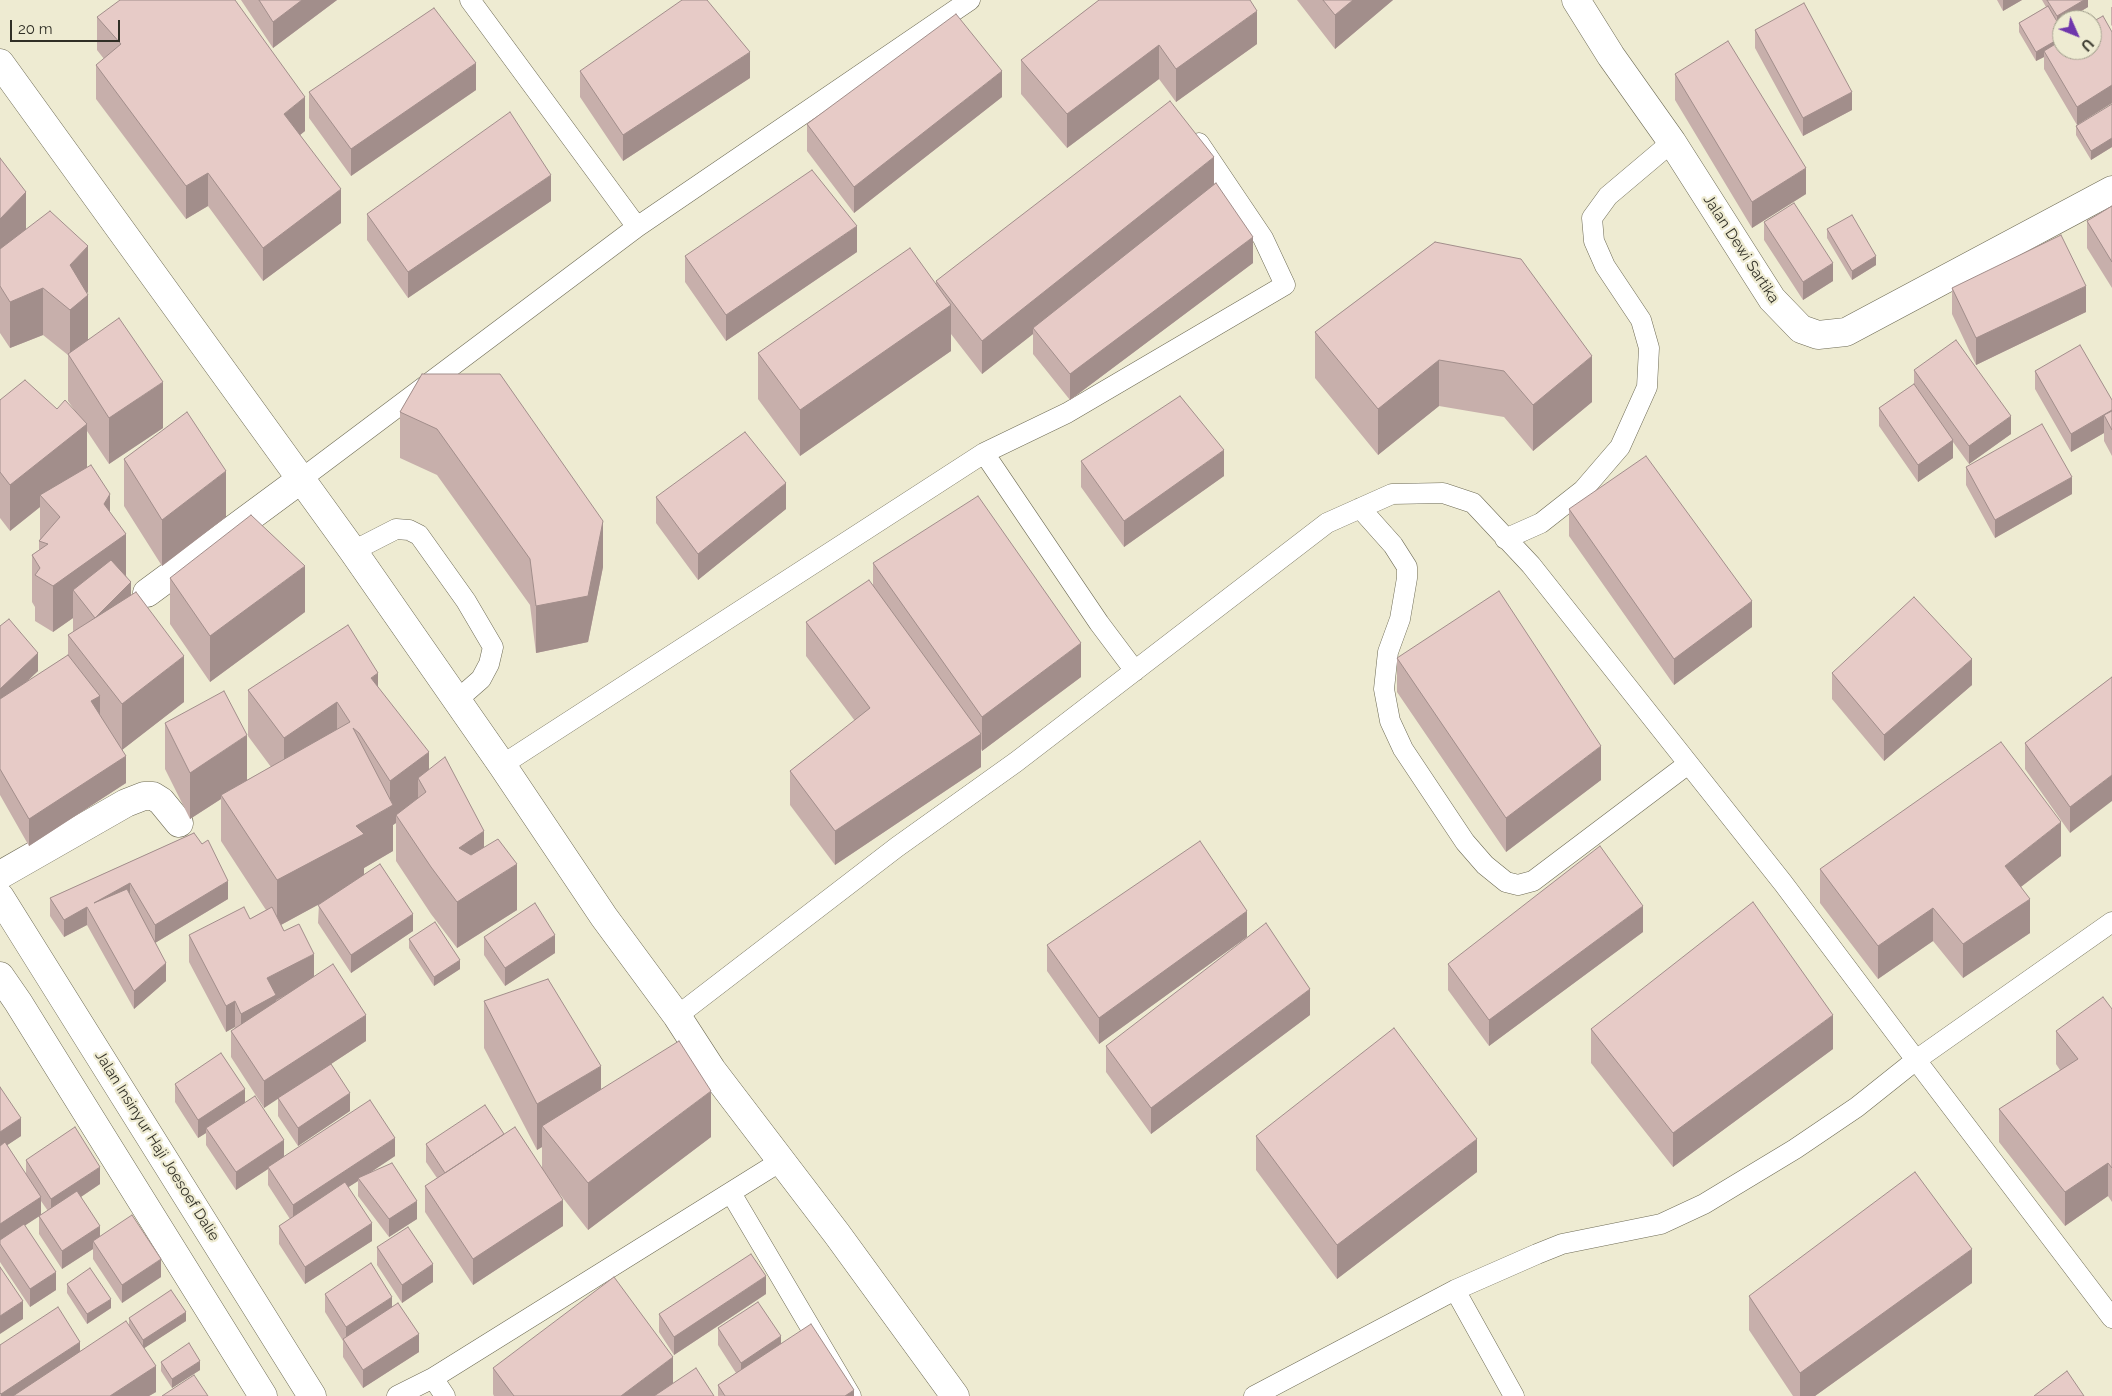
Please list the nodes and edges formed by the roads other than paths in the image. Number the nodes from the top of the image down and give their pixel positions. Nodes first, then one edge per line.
1 (470, 0) edge
2 (970, 0) edge
3 (1576, 0) edge
4 (0, 62) edge
5 (1189, 128) edge
6 (1672, 142) junction
7 (2112, 190) edge
8 (638, 227) junction
9 (984, 453) junction
10 (300, 480) junction
11 (1360, 508) junction
12 (1505, 539) junction
13 (353, 551) junction
14 (147, 593) dead end
15 (1135, 671) junction
16 (456, 701) junction
17 (1688, 764) junction
18 (502, 765) junction
19 (179, 823) dead end
20 (0, 875) edge
21 (0, 897) edge
22 (2112, 922) edge
23 (0, 976) edge
24 (52, 979) junction
25 (18, 1002) junction
26 (677, 1016) junction
27 (1916, 1060) junction
28 (781, 1161) junction
29 (731, 1193) junction
30 (1455, 1290) junction
31 (2112, 1318) edge
32 (433, 1378) junction
33 (263, 1396) edge
34 (312, 1396) edge
35 (397, 1396) edge
36 (445, 1396) edge
37 (851, 1396) edge
38 (955, 1396) edge
39 (1254, 1396) edge
40 (1514, 1396) edge

1 - 8 lane
2 - 8 lane
3 - 6 street, Jalan Dewi Sartika
4 - 10 street
5 - 9 lane
6 - 7 street, Jalan Dewi Sartika
6 - 12 lane
8 - 10 lane
9 - 15 lane
9 - 18 lane
10 - 13 street
10 - 14 street
11 - 12 lane
11 - 15 lane
11 - 17 lane
12 - 17 lane
13 - 16 street
13 - 16 lane
15 - 26 lane
16 - 18 street
17 - 27 lane
18 - 26 street
19 - 20 street
21 - 24 street, Jalan Insinyur Haji Joesoef Dalie
22 - 27 lane
23 - 25 street
24 - 25 street
24 - 34 street, Jalan Insinyur Haji Joesoef Dalie
25 - 33 street
26 - 28 street
27 - 30 lane
27 - 31 lane
28 - 29 lane
28 - 38 street
29 - 32 lane
29 - 37 lane
30 - 39 lane
30 - 40 lane
32 - 35 lane
32 - 36 lane

